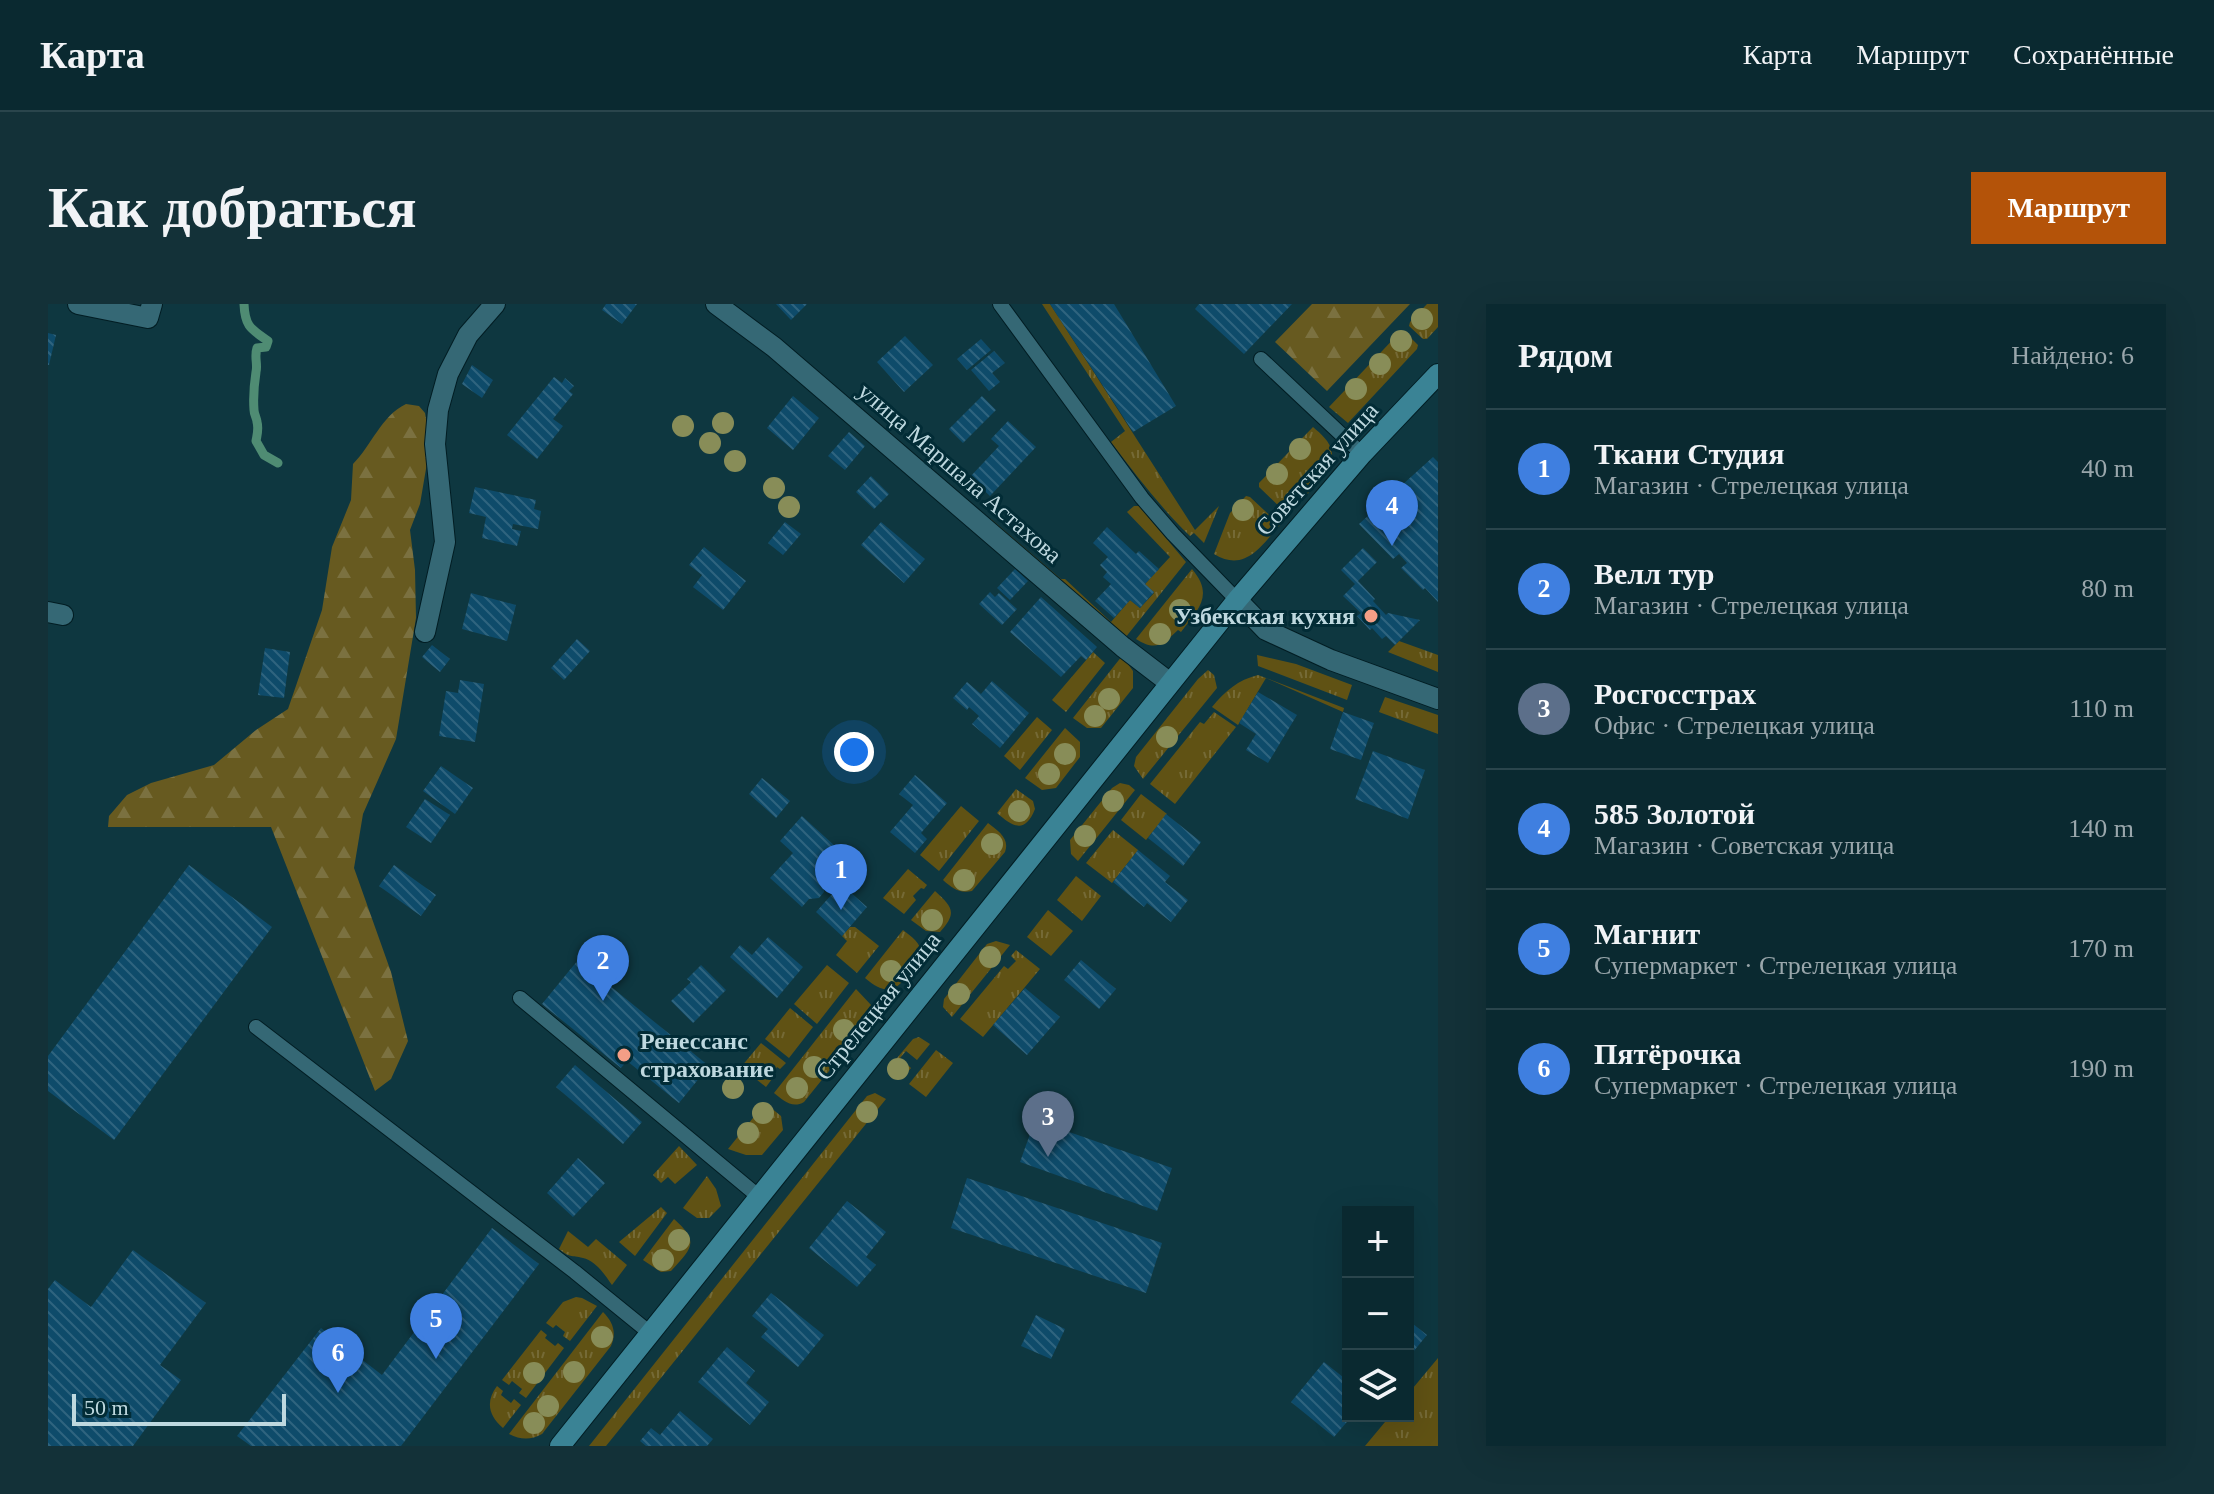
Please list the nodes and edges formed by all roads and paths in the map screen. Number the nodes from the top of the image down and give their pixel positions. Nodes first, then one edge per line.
1 (78, 304) edge
2 (495, 304) edge
3 (716, 304) edge
4 (1000, 304) edge
5 (150, 311) edge
6 (1261, 359) dead end
7 (1438, 374) edge
8 (1362, 454) junction
9 (1237, 600) junction
10 (425, 632) dead end
11 (1170, 683) junction
12 (1438, 699) edge
13 (520, 998) dead end
14 (256, 1027) dead end
15 (758, 1196) junction
16 (650, 1333) junction
17 (560, 1446) edge

1 - 5 street
2 - 10 street
3 - 11 street, улица Маршала Астахова
4 - 9 lane
6 - 8 lane
7 - 8 main road, Советская улица
8 - 9 main road, Советская улица
9 - 11 main road, Стрелецкая улица
9 - 12 street
11 - 15 main road, Стрелецкая улица
13 - 15 lane
14 - 16 lane
15 - 16 main road, Стрелецкая улица
16 - 17 main road, Стрелецкая улица

